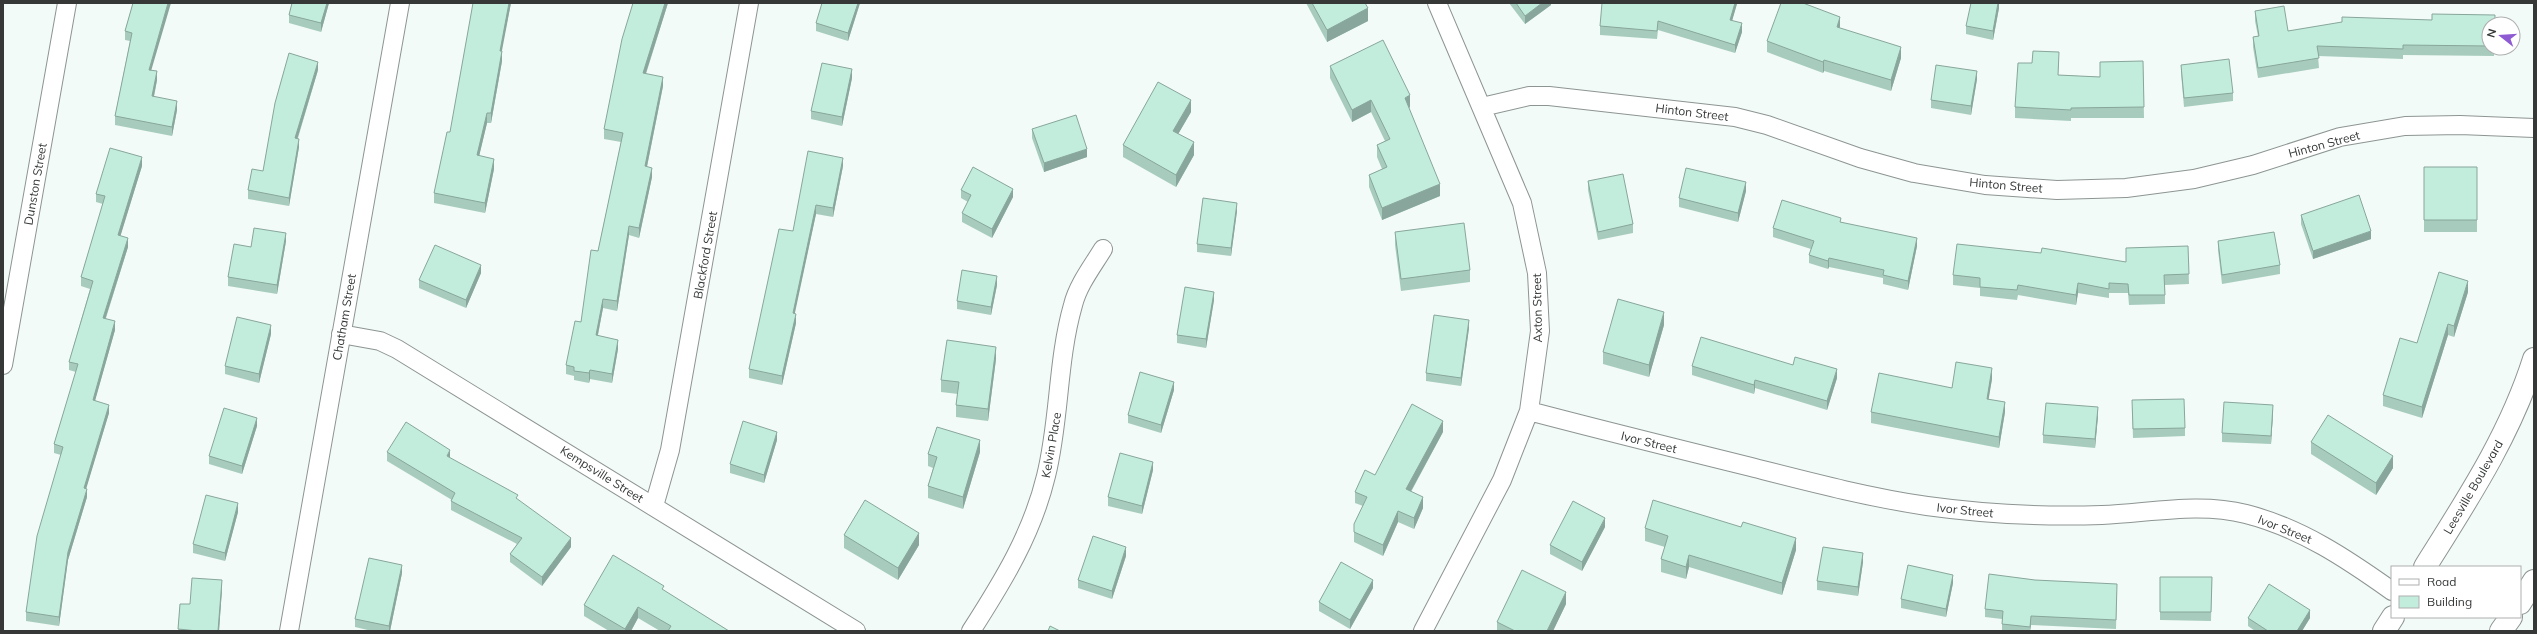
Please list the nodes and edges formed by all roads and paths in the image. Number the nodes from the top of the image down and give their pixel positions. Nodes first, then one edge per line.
1 (67, 3) edge
2 (400, 3) edge
3 (749, 3) edge
4 (1436, 3) edge
5 (1482, 107) junction
6 (2534, 128) edge
7 (1103, 249) dead end
8 (341, 334) junction
9 (2534, 359) edge
10 (3, 365) edge
11 (1529, 411) junction
12 (654, 506) junction
13 (2426, 566) edge
14 (2534, 581) edge
15 (2391, 591) edge
16 (2521, 601) edge
17 (2393, 618) edge
18 (2510, 618) edge
19 (289, 631) edge
20 (856, 631) edge
21 (971, 631) edge
22 (1424, 631) edge
23 (2384, 631) edge
24 (2501, 631) edge

1 - 10 street, Dunston Street
2 - 8 street, Chatham Street
3 - 12 street, Blackford Street
4 - 5 street, Axton Street
5 - 6 street, Hinton Street
5 - 11 street, Axton Street
7 - 21 street, Kelvin Place
8 - 12 street, Kempsville Street
8 - 19 street, Chatham Street
9 - 13 main road, Leesville Boulevard
11 - 15 street, Ivor Street
11 - 22 street, Axton Street
12 - 20 street, Kempsville Street
14 - 16 main road
17 - 23 main road
18 - 24 main road

